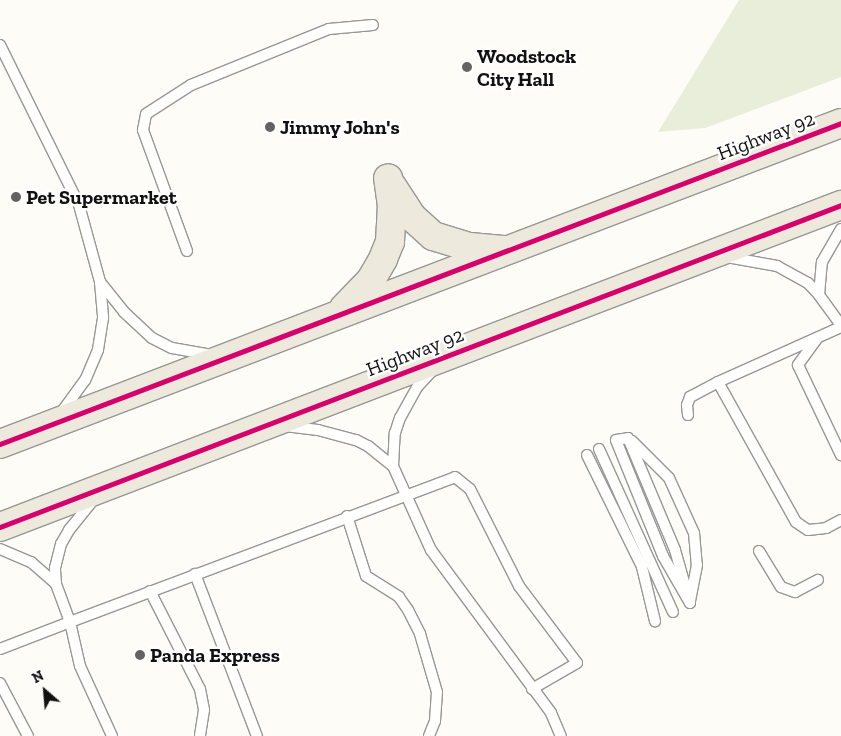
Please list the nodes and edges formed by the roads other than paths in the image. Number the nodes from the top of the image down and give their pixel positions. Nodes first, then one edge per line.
1 (373, 25) dead end
2 (0, 45) edge
3 (841, 123) edge
4 (841, 205) edge
5 (841, 229) edge
6 (507, 250) junction
7 (187, 251) dead end
8 (711, 255) junction
9 (100, 282) junction
10 (819, 295) junction
11 (339, 313) junction
12 (841, 326) edge
13 (817, 338) junction
14 (224, 357) junction
15 (444, 358) junction
16 (718, 382) junction
17 (688, 414) dead end
18 (51, 424) junction
19 (269, 425) junction
20 (628, 438) junction
21 (0, 444) edge
22 (600, 449) dead end
23 (587, 454) dead end
24 (841, 455) edge
25 (394, 466) junction
26 (105, 487) junction
27 (406, 494) junction
28 (346, 516) junction
29 (841, 520) edge
30 (0, 527) edge
31 (0, 549) edge
32 (759, 551) dead end
33 (196, 574) junction
34 (818, 580) dead end
35 (56, 584) junction
36 (150, 591) junction
37 (690, 603) junction
38 (672, 612) dead end
39 (70, 622) junction
40 (655, 622) dead end
41 (0, 648) edge
42 (0, 683) edge
43 (532, 689) junction
44 (28, 736) edge
45 (112, 736) edge
46 (200, 736) edge
47 (257, 736) edge
48 (429, 736) edge
49 (561, 736) edge

1 - 7 lane
2 - 9 lane
3 - 6 main road, Highway 92
4 - 8 main road, Highway 92
5 - 10 lane
6 - 11 main road, Highway 92
6 - 11 main road
8 - 10 lane
8 - 15 main road, Highway 92
9 - 14 lane
9 - 18 lane
10 - 12 lane
11 - 14 main road, Highway 92
12 - 13 lane
13 - 16 lane
13 - 24 lane
14 - 18 main road, Highway 92
15 - 19 main road, Highway 92
15 - 25 lane
16 - 17 lane
16 - 29 lane
18 - 21 main road, Highway 92
19 - 25 lane
19 - 26 main road, Highway 92
20 - 37 lane
20 - 37 lane
20 - 37 lane
22 - 38 lane
23 - 40 lane
25 - 27 lane
26 - 30 main road, Highway 92
26 - 35 lane
27 - 28 lane
27 - 43 lane
27 - 43 lane
28 - 33 lane
28 - 48 lane
31 - 35 lane
32 - 34 lane
33 - 36 lane
33 - 47 lane
35 - 39 lane
36 - 39 lane
36 - 46 lane
39 - 41 lane
39 - 45 lane
42 - 44 lane
43 - 49 lane

